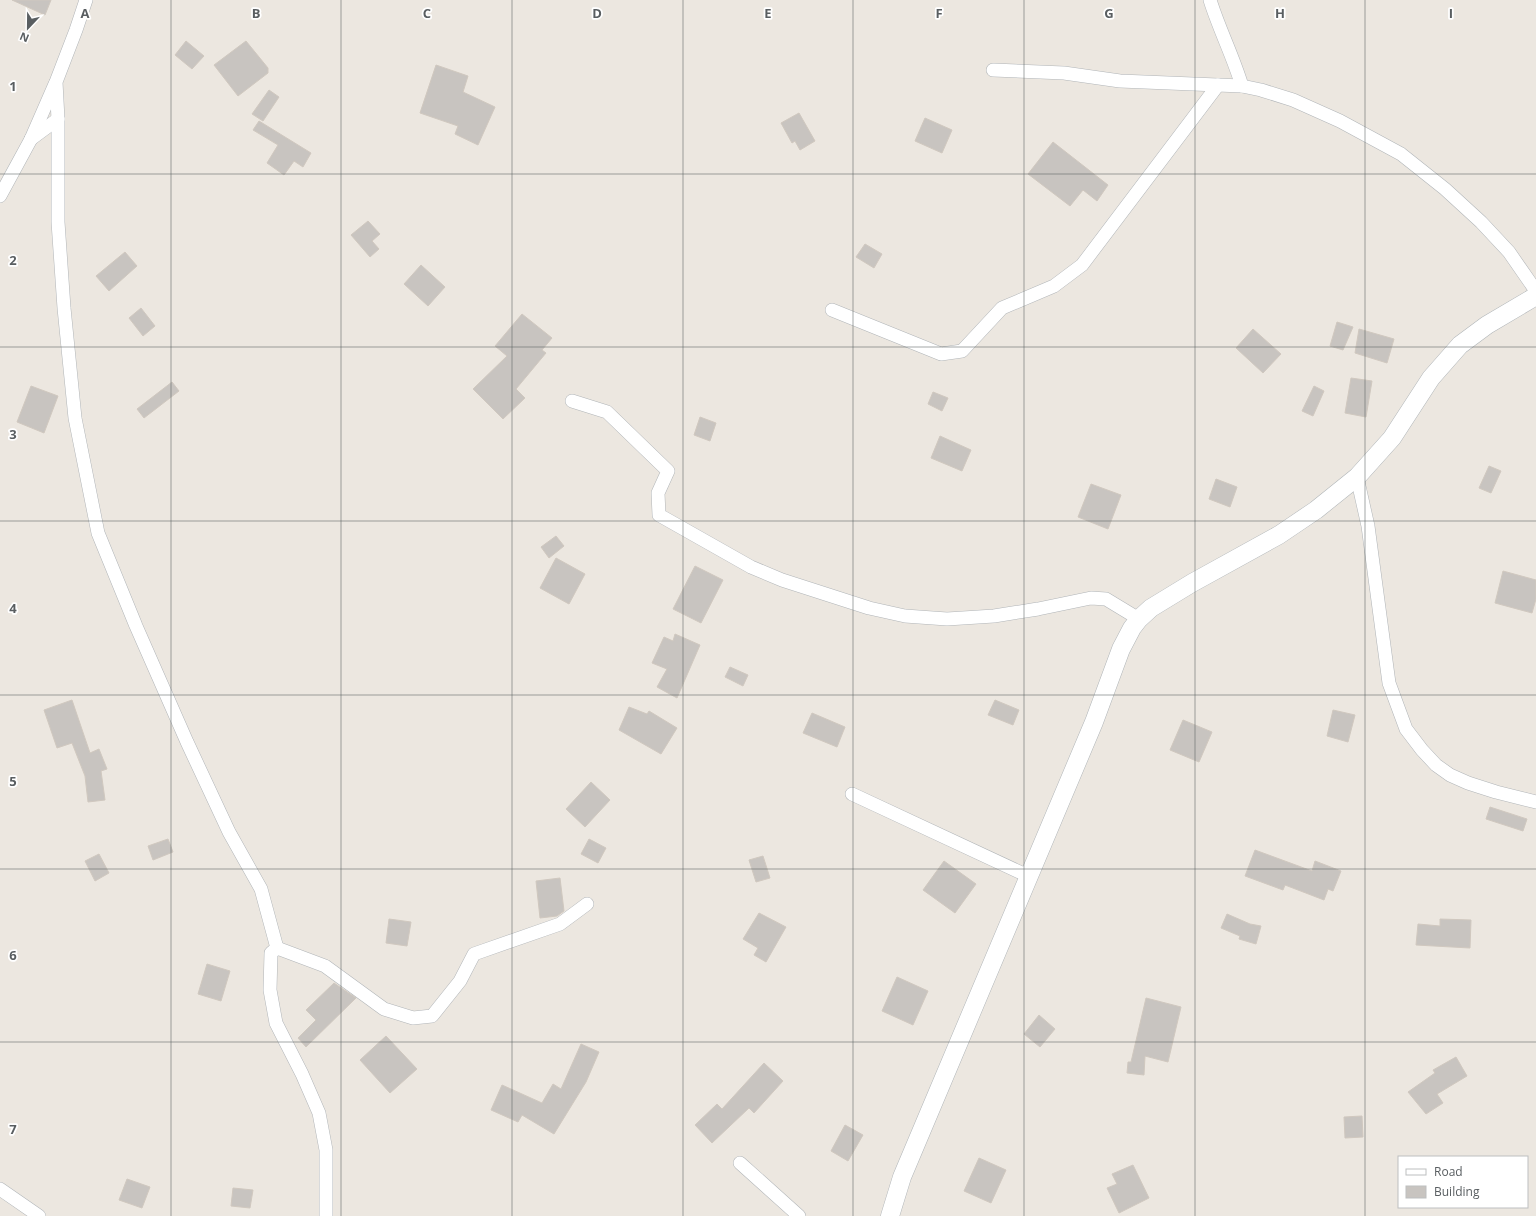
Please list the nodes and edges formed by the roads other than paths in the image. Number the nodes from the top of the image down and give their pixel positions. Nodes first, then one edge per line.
1 (86, 0) edge
2 (1210, 0) edge
3 (993, 70) dead end
4 (56, 82) junction
5 (1218, 85) junction
6 (1242, 86) junction
7 (58, 119) junction
8 (31, 138) junction
9 (0, 196) edge
10 (1536, 291) edge
11 (1536, 296) edge
12 (832, 310) dead end
13 (572, 400) dead end
14 (1357, 478) junction
15 (1139, 619) junction
16 (852, 794) dead end
17 (1536, 802) edge
18 (1028, 876) junction
19 (587, 904) dead end
20 (277, 948) junction
21 (740, 1163) dead end
22 (0, 1189) edge
23 (38, 1216) edge
24 (326, 1216) edge
25 (799, 1216) edge
26 (890, 1216) edge

1 - 4 street
2 - 6 street
3 - 5 street
4 - 7 street
4 - 8 street
5 - 6 street
5 - 12 street
6 - 10 street
7 - 8 street
7 - 20 street
8 - 9 street
11 - 14 street
13 - 15 street
14 - 15 street
14 - 17 street
15 - 18 street
16 - 18 street
18 - 26 street
19 - 20 street
20 - 24 street
21 - 25 street
22 - 23 street

